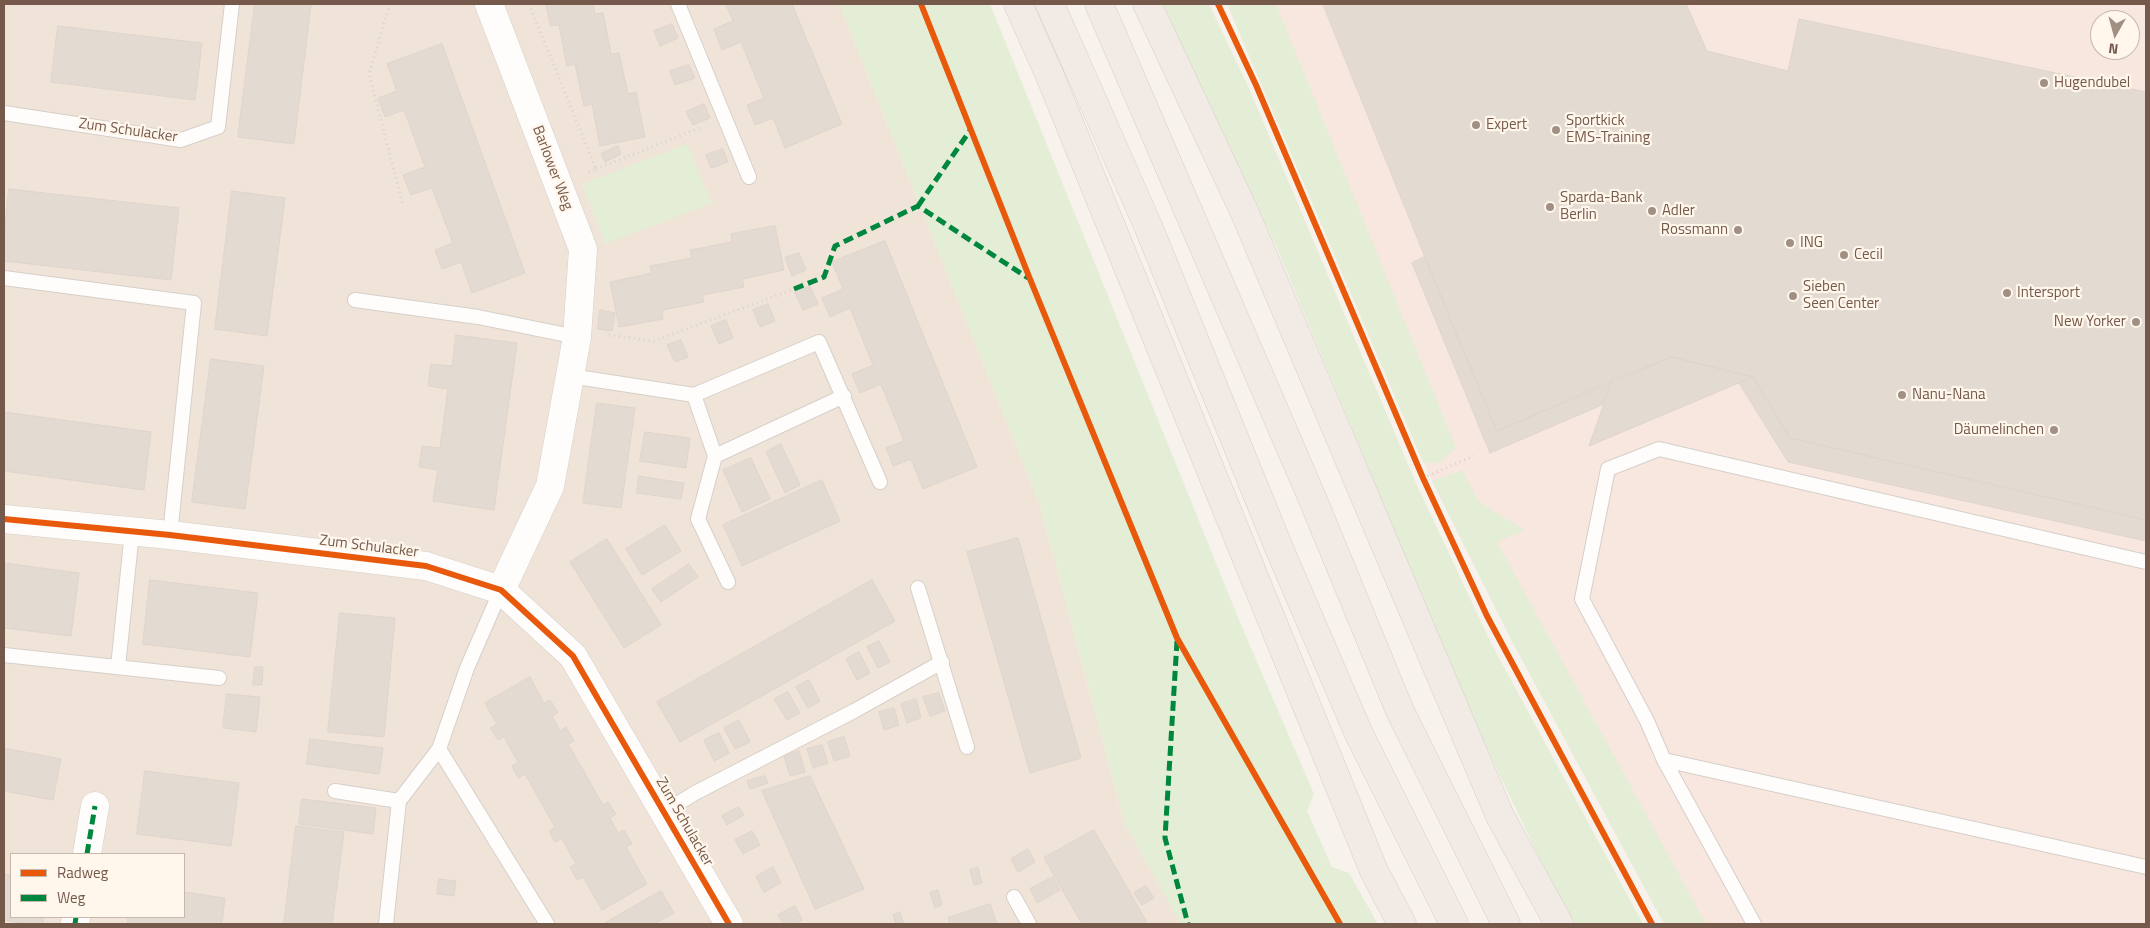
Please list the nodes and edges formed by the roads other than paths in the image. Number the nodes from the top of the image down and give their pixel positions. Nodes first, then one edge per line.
1 (232, 4) edge
2 (489, 4) edge
3 (678, 4) edge
4 (1018, 4) edge
5 (1050, 4) edge
6 (1099, 4) edge
7 (1147, 4) edge
8 (4, 113) edge
9 (749, 177) dead end
10 (4, 278) edge
11 (355, 300) dead end
12 (577, 334) junction
13 (570, 376) junction
14 (694, 395) junction
15 (844, 396) junction
16 (715, 456) junction
17 (880, 482) dead end
18 (4, 519) edge
19 (132, 532) junction
20 (170, 535) junction
21 (2146, 562) edge
22 (728, 582) dead end
23 (918, 588) dead end
24 (501, 590) junction
25 (4, 655) edge
26 (942, 662) junction
27 (118, 667) junction
28 (218, 678) dead end
29 (967, 747) dead end
30 (440, 749) junction
31 (1664, 760) junction
32 (335, 791) dead end
33 (399, 801) junction
34 (95, 806) dead end
35 (664, 812) junction
36 (87, 853) edge
37 (2146, 867) edge
38 (1014, 897) dead end
39 (386, 924) edge
40 (547, 924) edge
41 (729, 924) edge
42 (1029, 924) edge
43 (1402, 924) edge
44 (1454, 924) edge
45 (1506, 924) edge
46 (1559, 924) edge
47 (1754, 924) edge

1 - 8 lane, Zum Schulacker
2 - 12 street, Barlower Weg
3 - 9 lane
4 - 43 highway
5 - 44 highway
6 - 45 highway
7 - 46 highway
10 - 20 lane
11 - 12 lane
12 - 13 street, Barlower Weg
13 - 14 lane
13 - 24 street, Barlower Weg
14 - 15 lane
14 - 16 lane
15 - 16 lane
15 - 17 lane
16 - 22 lane
18 - 19 street, Zum Schulacker
19 - 20 street, Zum Schulacker
19 - 27 lane
20 - 24 street, Zum Schulacker
21 - 31 lane
23 - 26 lane
24 - 30 lane
24 - 35 street, Zum Schulacker
25 - 27 lane
26 - 29 lane
26 - 35 lane, Zum Schulacker
27 - 28 lane
30 - 33 lane
30 - 40 lane
31 - 37 lane
31 - 47 lane
32 - 33 lane
33 - 39 lane
34 - 36 street
35 - 41 street, Zum Schulacker
38 - 42 lane

